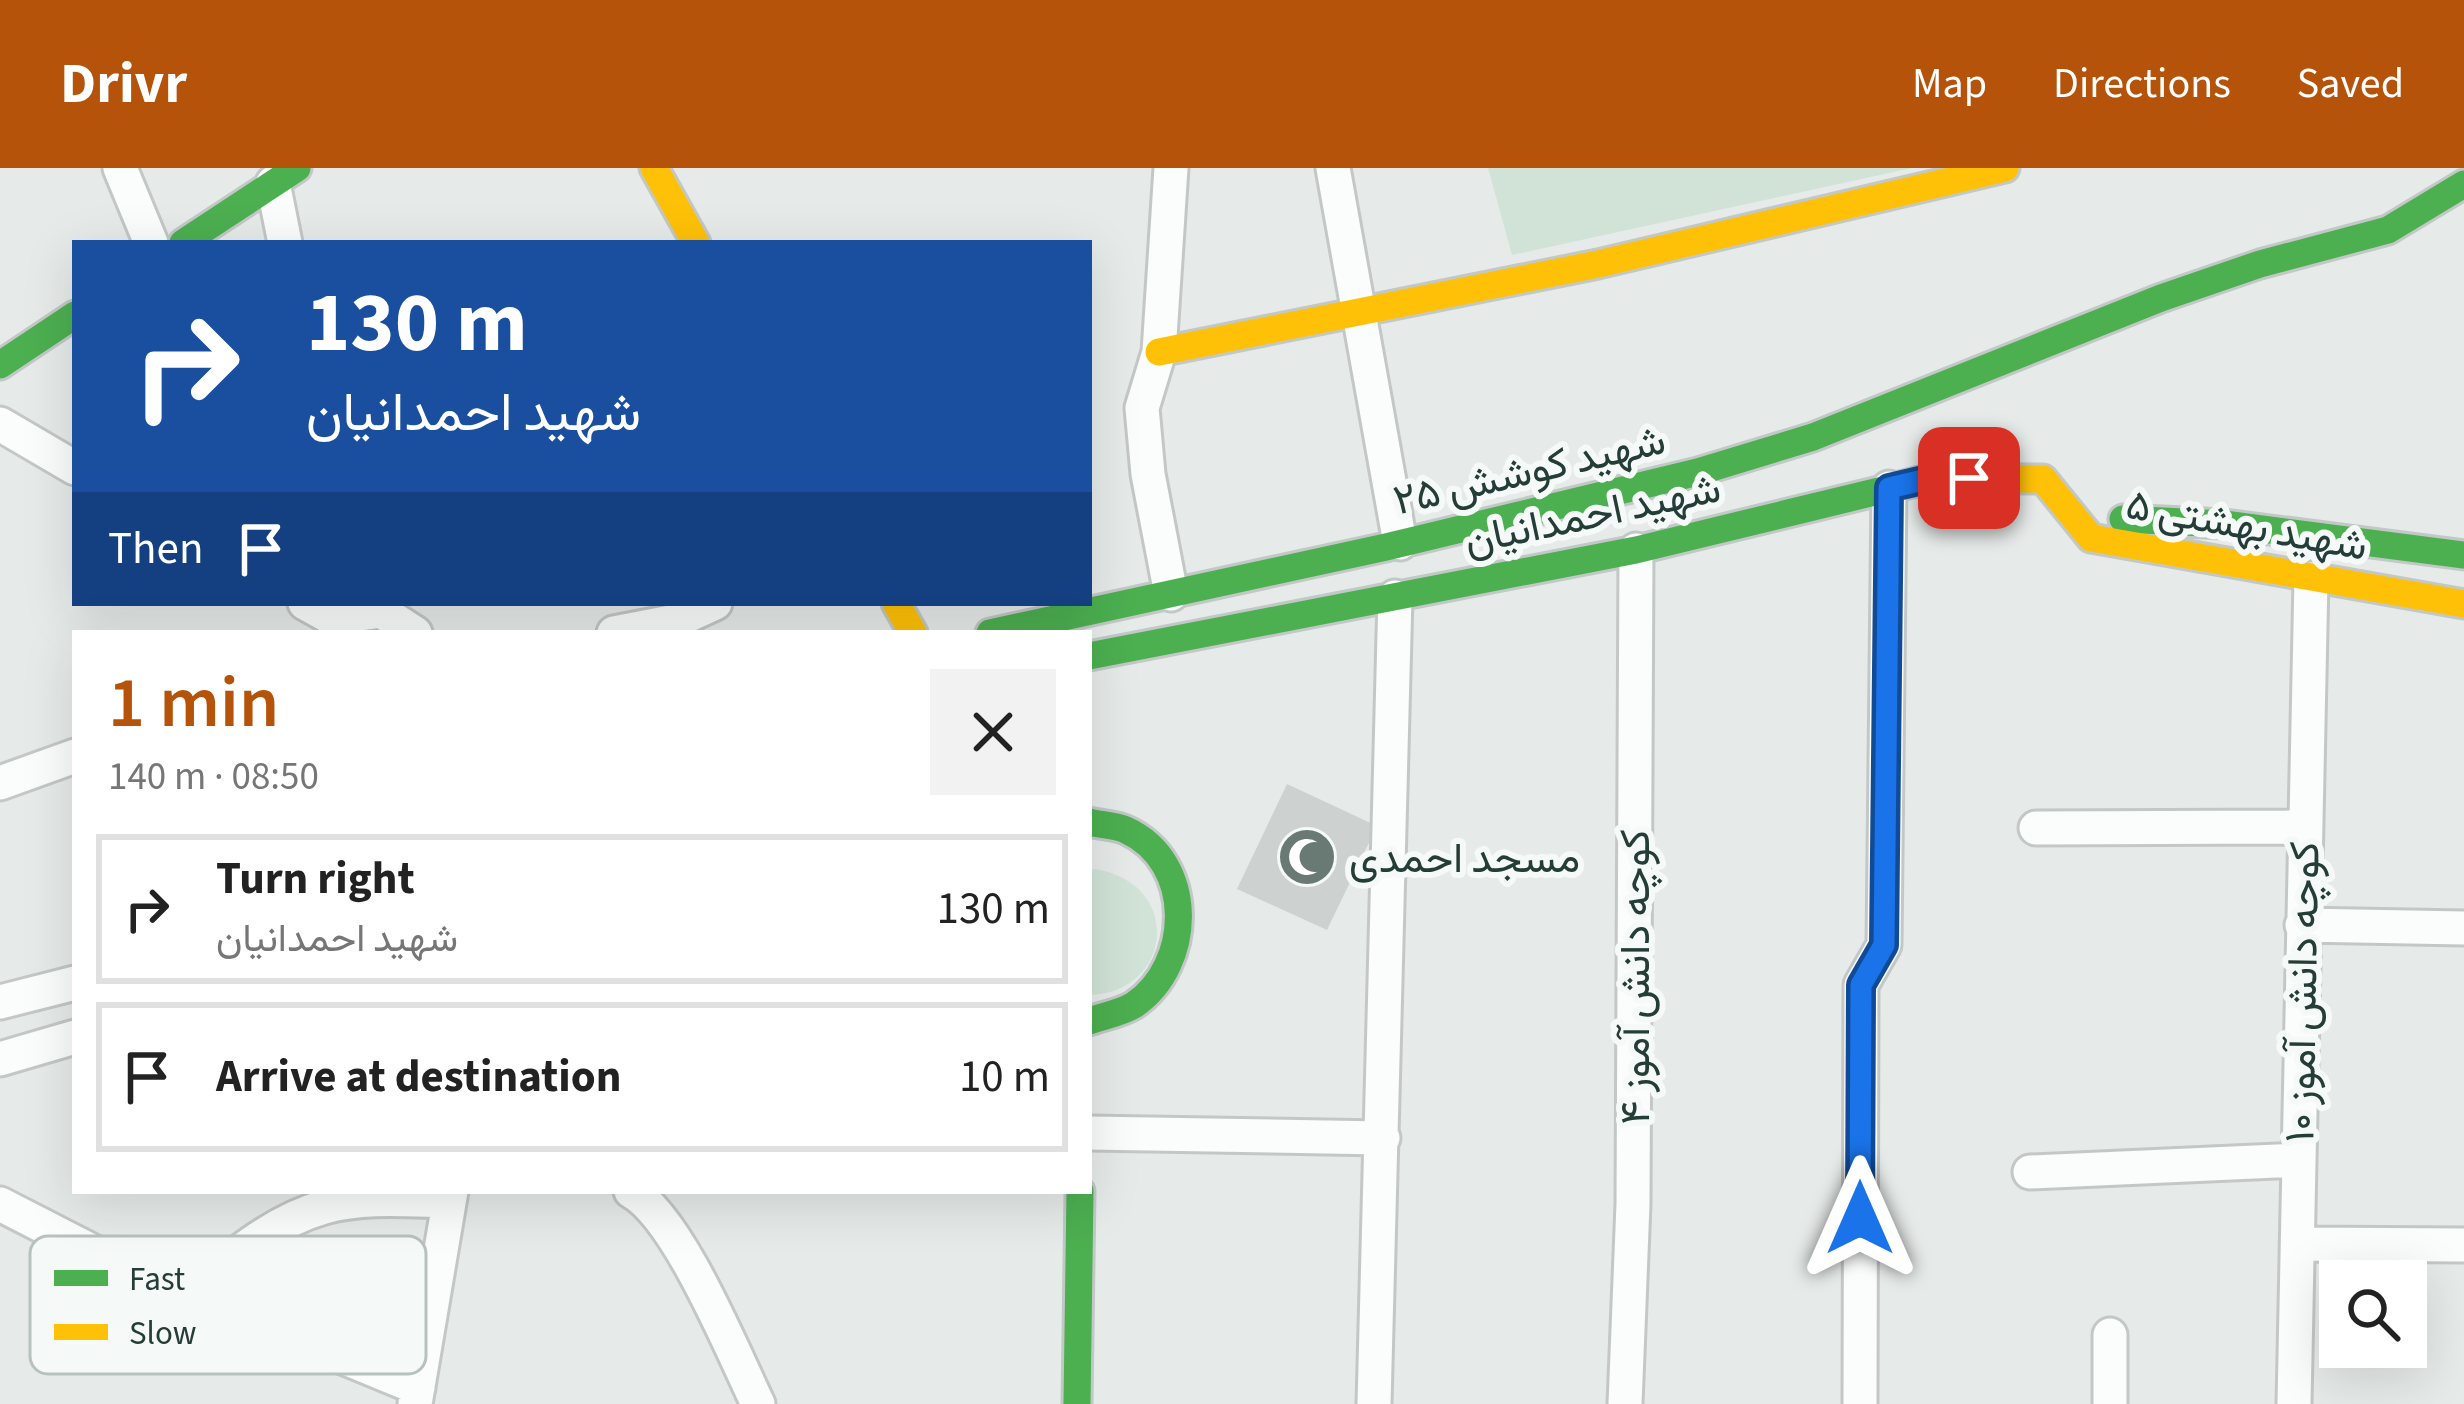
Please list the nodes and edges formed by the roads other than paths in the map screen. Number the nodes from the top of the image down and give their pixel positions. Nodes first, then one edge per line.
1 (120, 168) edge
2 (654, 168) edge
3 (1171, 168) edge
4 (1334, 168) edge
5 (2006, 168) edge
6 (285, 176) edge
7 (2464, 184) edge
8 (150, 240) edge
9 (188, 240) edge
10 (285, 240) edge
11 (694, 240) edge
12 (1358, 310) junction
13 (72, 317) edge
14 (1159, 352) junction
15 (0, 365) edge
16 (0, 424) edge
17 (72, 466) edge
18 (2042, 479) joint
19 (1889, 488) junction
20 (2073, 516) junction
21 (1400, 543) junction
22 (1636, 550) junction
23 (2464, 555) edge
24 (2311, 579) junction
25 (1171, 594) junction
26 (1395, 597) junction
27 (2464, 604) edge
28 (709, 606) edge
29 (327, 614) edge
30 (407, 630) edge
31 (630, 630) edge
32 (1004, 630) edge
33 (1092, 655) edge
34 (72, 757) edge
35 (0, 783) edge
36 (1092, 823) edge
37 (2303, 827) junction
38 (2036, 828) dead end
39 (2302, 926) junction
40 (2464, 928) edge
41 (72, 984) edge
42 (0, 1001) edge
43 (1092, 1021) edge
44 (72, 1038) edge
45 (0, 1059) edge
46 (1092, 1133) edge
47 (1383, 1138) junction
48 (2299, 1160) junction
49 (2030, 1172) dead end
50 (636, 1194) edge
51 (1080, 1194) edge
52 (449, 1196) edge
53 (0, 1204) edge
54 (62, 1236) edge
55 (263, 1236) edge
56 (2300, 1244) junction
57 (2464, 1246) edge
58 (426, 1335) edge
59 (2110, 1335) dead end
60 (367, 1374) edge
61 (416, 1396) edge
62 (758, 1404) edge
63 (1077, 1404) edge
64 (1374, 1404) edge
65 (1625, 1404) edge
66 (1860, 1404) edge
67 (2110, 1404) edge
68 (2294, 1404) edge

1 - 8 street
2 - 11 street
3 - 14 street
4 - 12 street
5 - 12 street
6 - 9 street
6 - 10 street
7 - 21 street, شهید کوشش ۲۵
12 - 14 street
12 - 21 street
13 - 15 street
14 - 25 street
16 - 17 street
18 - 19 street, شهید احمدانیان
18 - 20 street, شهید بهشتی ۵
19 - 22 street, شهید احمدانیان
19 - 66 street
20 - 23 street
20 - 24 street, شهید بهشتی ۵
21 - 25 street, شهید کوشش ۲۵
22 - 26 street, شهید احمدانیان
22 - 65 street, کوچه دانش آموز ۴
24 - 27 street, شهید بهشتی ۵
24 - 37 street, کوچه دانش آموز ۱۰
25 - 32 street, شهید کوشش ۲۵
26 - 33 street, شهید احمدانیان
26 - 47 street
28 - 31 street
29 - 30 street
34 - 35 street
36 - 43 street
37 - 38 street
37 - 39 street, کوچه دانش آموز ۱۰
39 - 40 street
39 - 48 street, کوچه دانش آموز ۱۰
41 - 42 street
44 - 45 street
46 - 47 street
47 - 64 street
48 - 49 street
48 - 56 street, کوچه دانش آموز ۱۰
50 - 62 street
51 - 63 street
52 - 55 street
52 - 58 street
53 - 54 street
56 - 57 street
56 - 68 street, کوچه دانش آموز ۱۰
59 - 67 street
60 - 61 street

